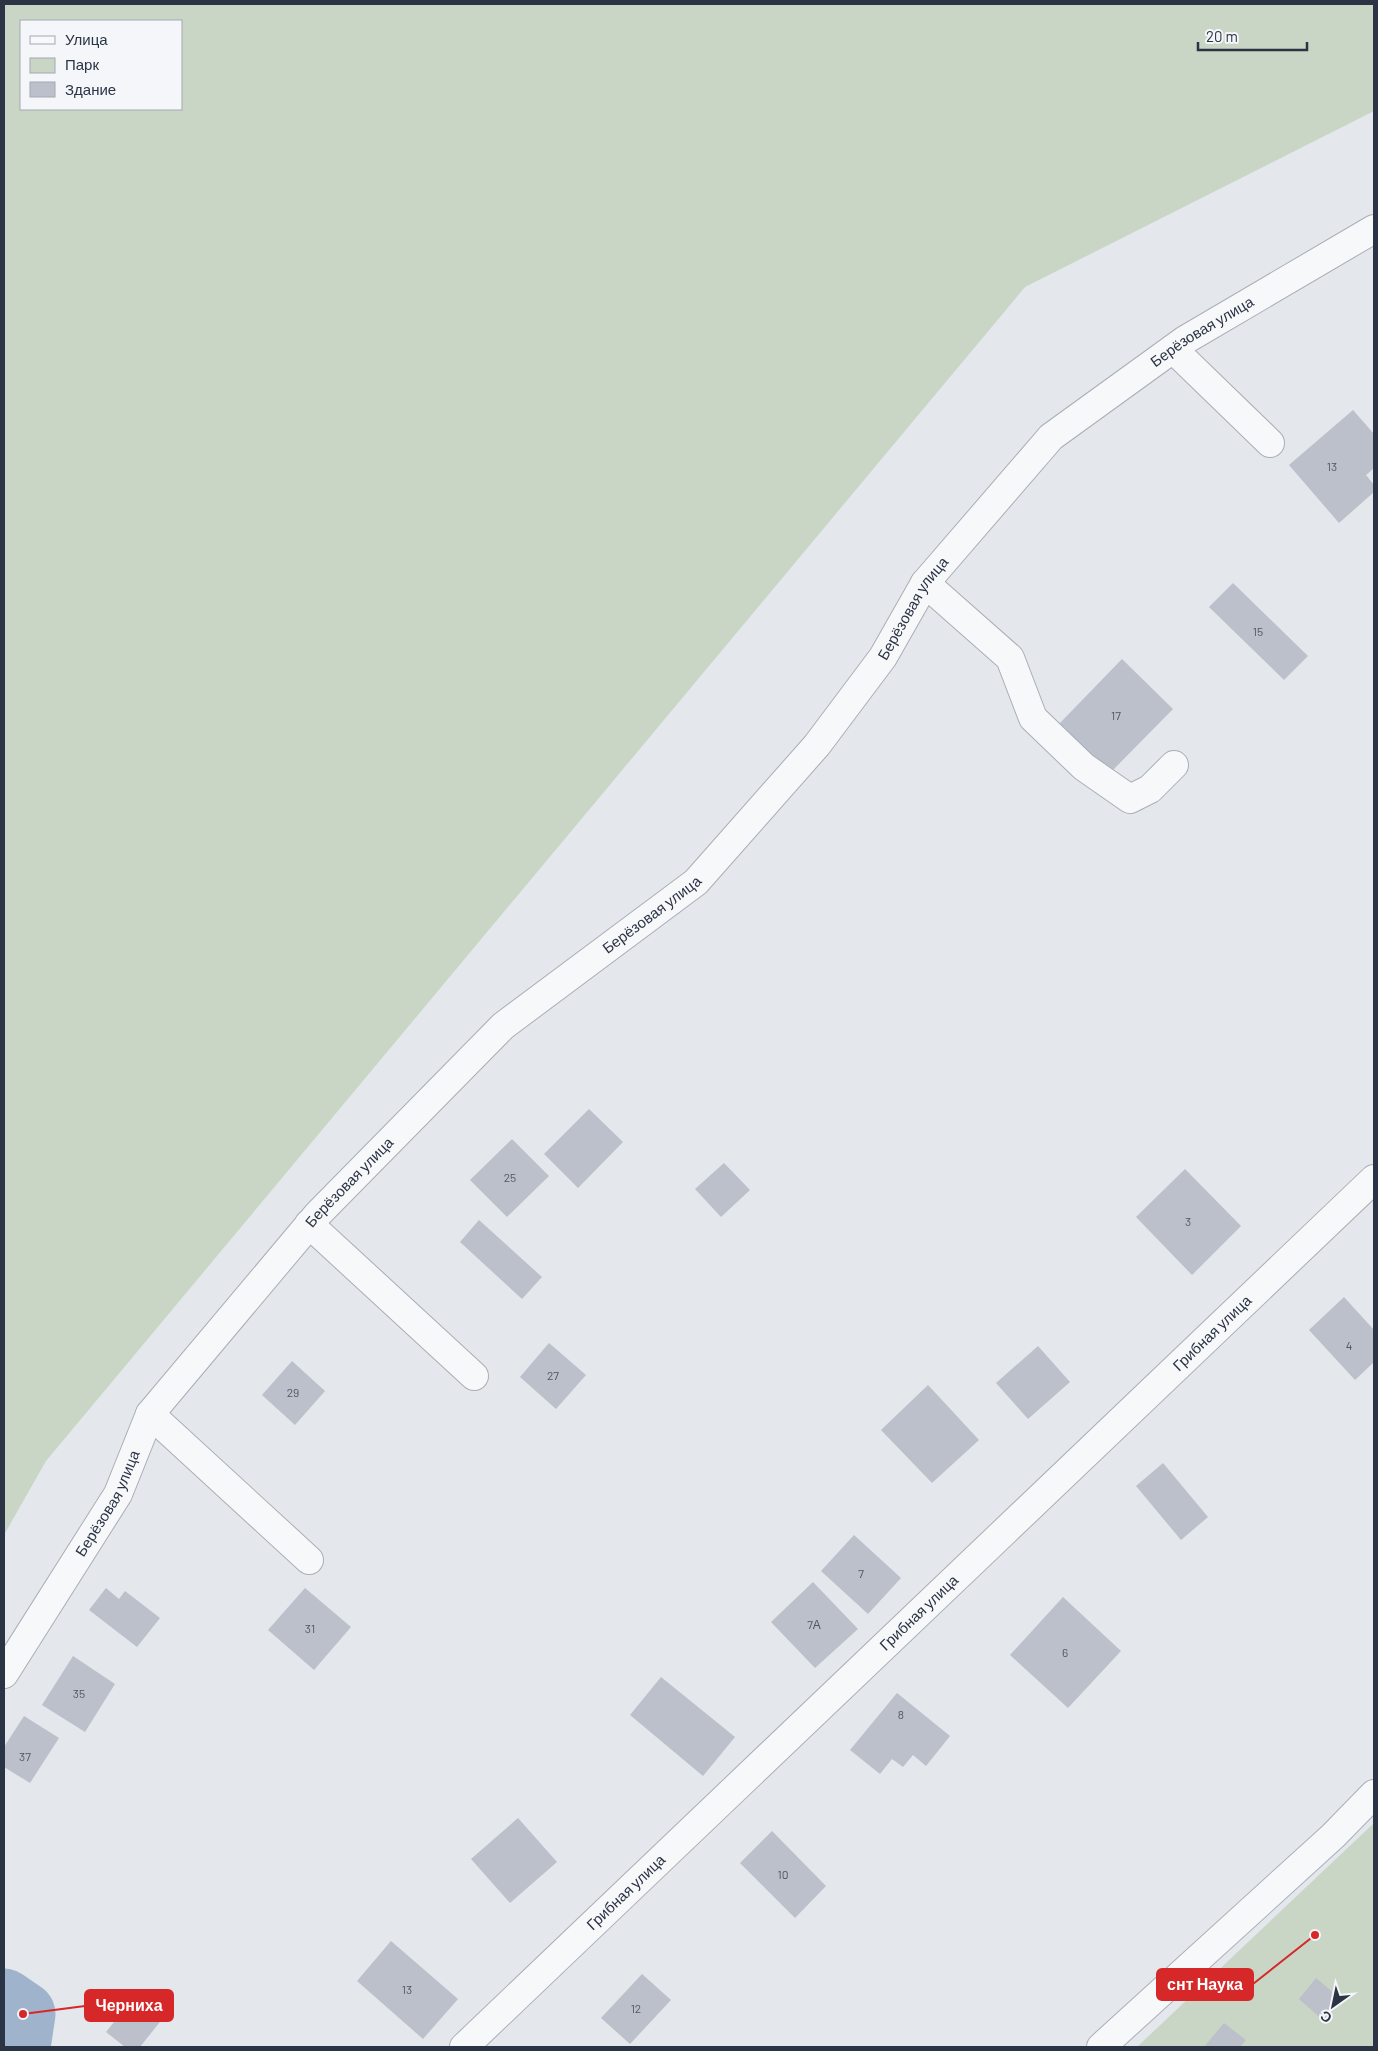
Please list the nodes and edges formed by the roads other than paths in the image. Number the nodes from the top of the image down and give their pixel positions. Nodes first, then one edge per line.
1 (1374, 229) edge
2 (1173, 349) junction
3 (1270, 443) dead end
4 (925, 583) junction
5 (1174, 765) dead end
6 (1374, 1179) edge
7 (309, 1224) junction
8 (474, 1376) dead end
9 (150, 1414) junction
10 (308, 1560) dead end
11 (4, 1674) edge
12 (1374, 1794) edge
13 (464, 2047) edge
14 (1101, 2047) edge

1 - 2 street, Берёзовая улица
2 - 3 street
2 - 4 street, Берёзовая улица
4 - 5 street
4 - 7 street, Берёзовая улица
6 - 13 street, Грибная улица
7 - 8 street
7 - 9 street, Берёзовая улица
9 - 10 street
9 - 11 street, Берёзовая улица
12 - 14 street

